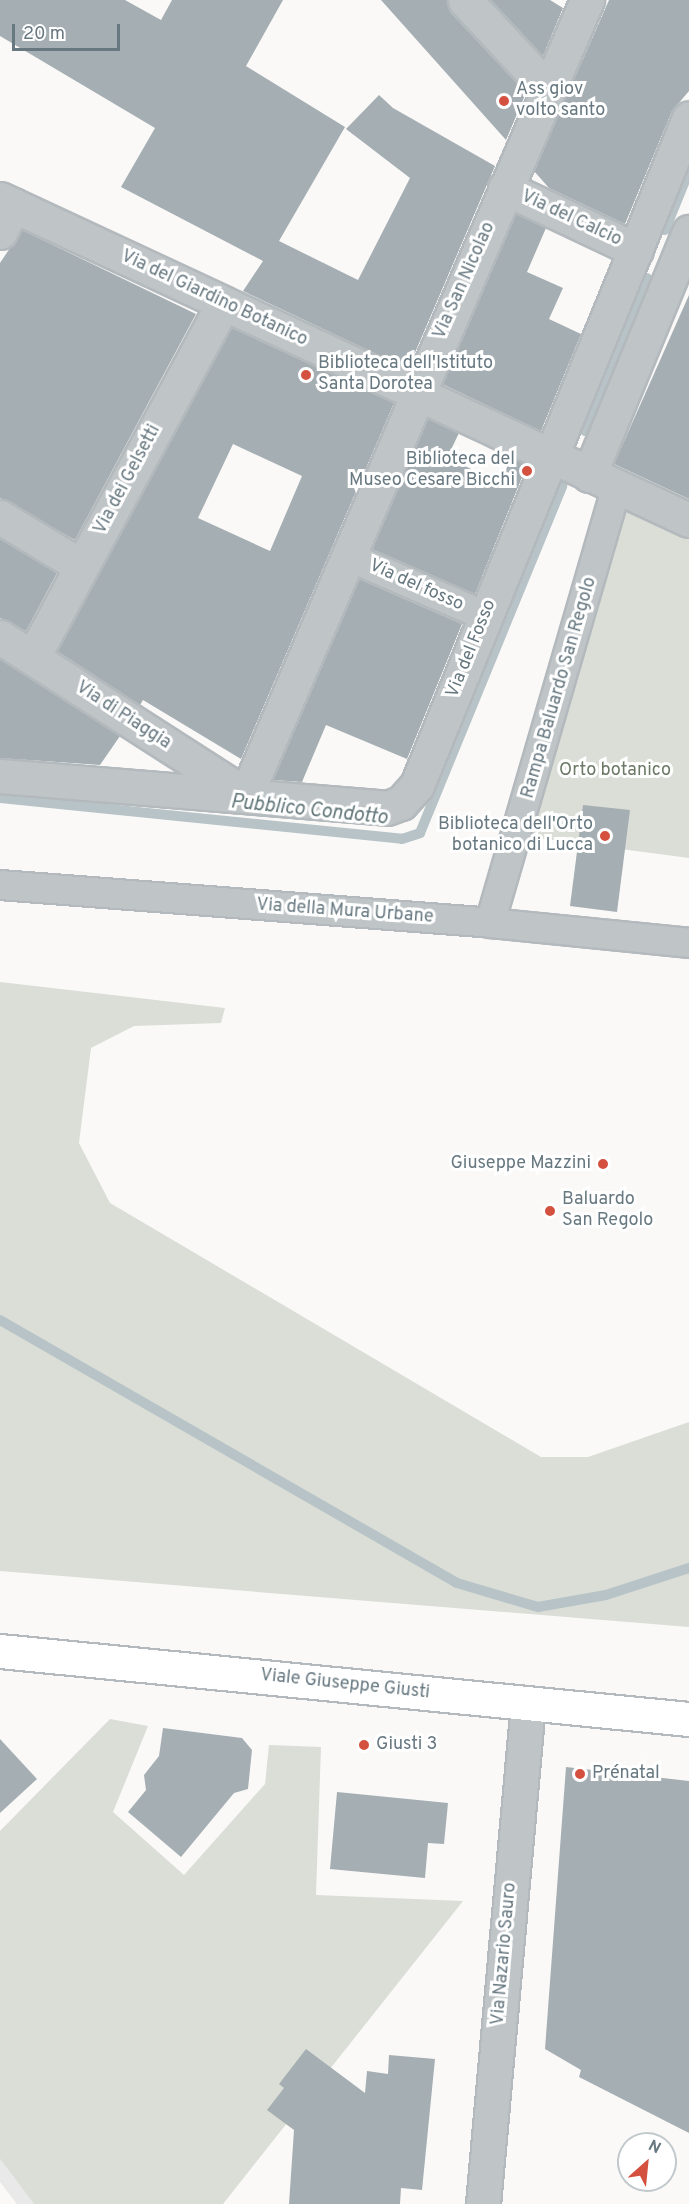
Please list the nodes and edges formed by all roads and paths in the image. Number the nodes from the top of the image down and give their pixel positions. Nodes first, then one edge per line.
1 (465, 0) edge
2 (587, 0) edge
3 (547, 88) junction
4 (689, 118) edge
5 (506, 188) junction
6 (5, 212) edge
7 (689, 232) edge
8 (662, 261) edge
9 (223, 304) junction
10 (415, 395) junction
11 (579, 470) junction
12 (0, 517) edge
13 (689, 520) edge
14 (348, 556) junction
15 (81, 566) junction
16 (485, 616) junction
17 (0, 637) edge
18 (33, 657) junction
19 (0, 777) edge
20 (246, 795) junction
21 (0, 885) edge
22 (490, 923) junction
23 (689, 944) edge
24 (0, 1651) edge
25 (528, 1704) junction
26 (689, 1719) edge
27 (483, 2204) edge

1 - 3 street
2 - 3 street, Via San Nicolao
3 - 5 street, Via San Nicolao
4 - 8 street, Via del Fosso
5 - 8 street, Via del Calcio
5 - 10 street, Via San Nicolao
6 - 9 street, Via del Giardino Botanico
7 - 8 street, Via del Fosso
8 - 11 street, Via del Fosso
8 - 11 street, Via del Fosso
9 - 10 street, Via del Giardino Botanico
9 - 15 street, Via dei Gelsetti
10 - 11 street, Via del Giardino Botanico
10 - 14 street, Via San Nicolao
11 - 13 street, Via del Giardino Botanico
11 - 16 street, Via del Fosso
11 - 22 street, Rampa Baluardo San Regolo
12 - 15 street
14 - 16 street, Via del fosso
14 - 20 street, Via San Nicolao
15 - 18 street, Via dei Gelsetti
16 - 20 street, Via del Fosso
17 - 18 street, Via di Piaggia
18 - 20 street, Via di Piaggia
19 - 20 street, Via del Fosso
21 - 22 street, Via della Mura Urbane
22 - 23 street, Via della Mura Urbane
24 - 25 main road, Viale Giuseppe Giusti
25 - 26 main road, Viale Giuseppe Giusti
25 - 27 street, Via Nazario Sauro

